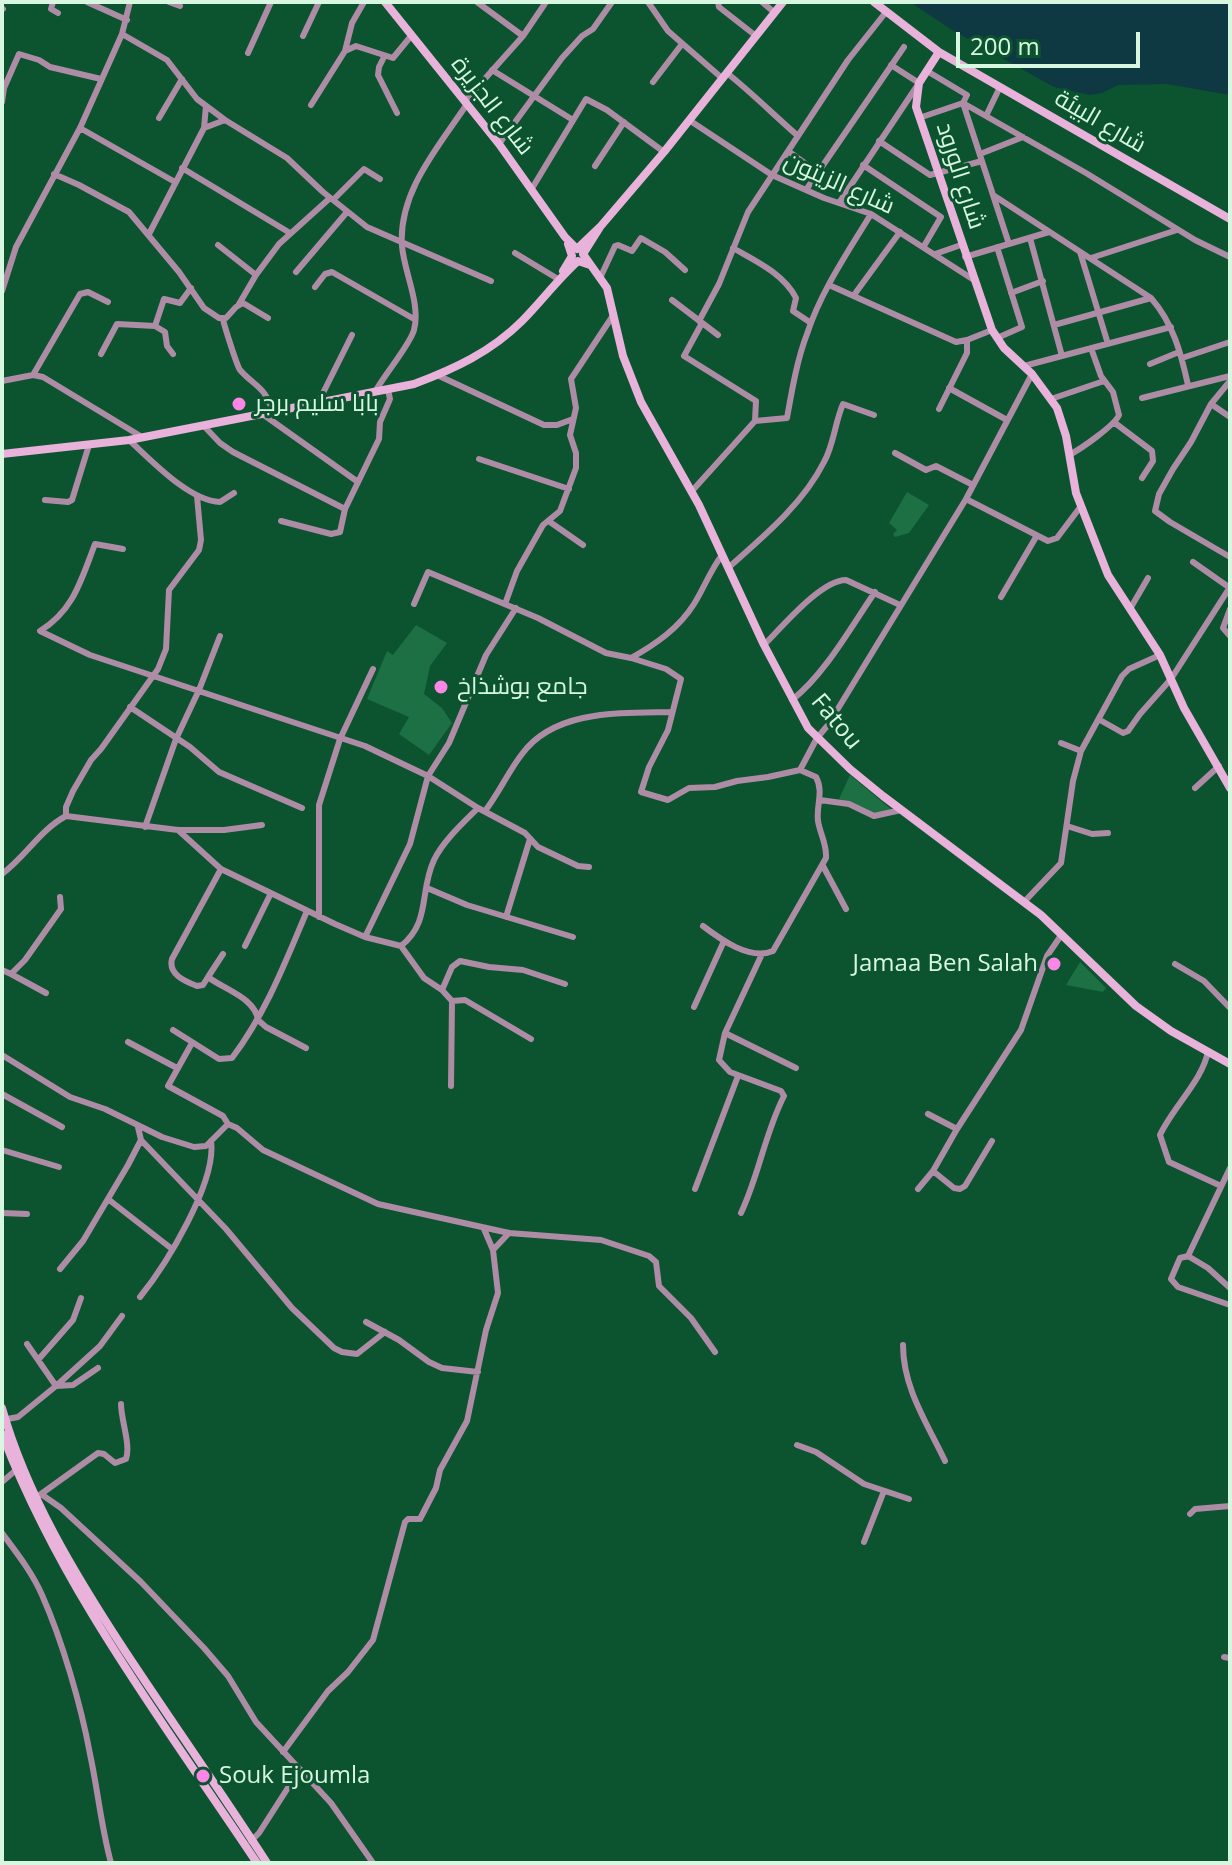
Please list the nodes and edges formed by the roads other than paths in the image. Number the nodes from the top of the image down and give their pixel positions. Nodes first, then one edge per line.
1 (53, 2) edge
2 (87, 2) edge
3 (130, 2) edge
4 (169, 2) edge
5 (271, 2) edge
6 (319, 2) edge
7 (364, 2) edge
8 (385, 2) edge
9 (477, 2) edge
10 (546, 2) edge
11 (612, 2) edge
12 (648, 2) edge
13 (718, 2) edge
14 (762, 2) edge
15 (786, 2) edge
16 (874, 2) edge
17 (180, 6) dead end
18 (886, 12) junction
19 (58, 13) dead end
20 (775, 13) junction
21 (127, 20) junction
22 (122, 34) junction
23 (303, 36) dead end
24 (411, 36) junction
25 (523, 36) junction
26 (756, 36) junction
27 (682, 44) junction
28 (904, 47) dead end
29 (345, 51) junction
30 (939, 52) junction
31 (248, 53) dead end
32 (384, 57) junction
33 (891, 65) junction
34 (492, 70) junction
35 (927, 71) junction
36 (725, 76) junction
37 (101, 79) junction
38 (182, 79) junction
39 (653, 82) dead end
40 (919, 83) junction
41 (999, 89) junction
42 (534, 96) junction
43 (2, 102) edge
44 (466, 102) junction
45 (963, 103) junction
46 (311, 105) dead end
47 (206, 106) junction
48 (397, 113) dead end
49 (986, 116) junction
50 (159, 118) dead end
51 (919, 118) junction
52 (225, 120) junction
53 (573, 120) junction
54 (689, 120) junction
55 (624, 122) junction
56 (80, 128) junction
57 (204, 128) junction
58 (798, 136) junction
59 (1023, 137) junction
60 (879, 141) junction
61 (499, 144) junction
62 (788, 151) junction
63 (664, 152) junction
64 (981, 158) junction
65 (863, 165) junction
66 (595, 166) dead end
67 (182, 168) junction
68 (817, 172) junction
69 (54, 174) junction
70 (939, 174) junction
71 (772, 175) junction
72 (380, 179) dead end
73 (175, 182) junction
74 (531, 190) junction
75 (806, 190) junction
76 (993, 195) junction
77 (331, 199) junction
78 (839, 203) junction
79 (347, 212) junction
80 (871, 214) junction
81 (1230, 219) edge
82 (1177, 230) junction
83 (900, 232) junction
84 (1049, 232) junction
85 (290, 233) junction
86 (149, 234) junction
87 (1030, 238) junction
88 (402, 244) junction
89 (1009, 244) junction
90 (218, 245) dead end
91 (961, 245) junction
92 (924, 246) junction
93 (997, 247) junction
94 (733, 248) junction
95 (1079, 251) junction
96 (515, 253) dead end
97 (935, 254) junction
98 (578, 255) junction
99 (965, 257) junction
100 (1230, 257) edge
101 (1091, 258) junction
102 (685, 270) dead end
103 (296, 272) dead end
104 (256, 275) junction
105 (601, 276) junction
106 (558, 279) junction
107 (491, 281) dead end
108 (975, 281) junction
109 (1043, 281) junction
110 (829, 285) junction
111 (315, 287) dead end
112 (191, 288) junction
113 (2, 291) edge
114 (1011, 293) junction
115 (854, 295) junction
116 (1151, 298) junction
117 (672, 300) dead end
118 (108, 302) dead end
119 (239, 304) junction
120 (1100, 313) junction
121 (614, 314) junction
122 (268, 318) dead end
123 (223, 319) junction
124 (414, 319) junction
125 (700, 322) junction
126 (811, 323) junction
127 (1054, 325) junction
128 (155, 326) junction
129 (1171, 327) junction
130 (994, 334) junction
131 (352, 335) dead end
132 (718, 335) dead end
133 (967, 340) junction
134 (1230, 342) edge
135 (1108, 344) junction
136 (1091, 348) junction
137 (101, 354) dead end
138 (173, 354) dead end
139 (1180, 355) junction
140 (1062, 356) junction
141 (1150, 364) dead end
142 (1024, 366) junction
143 (1032, 374) junction
144 (33, 375) junction
145 (437, 375) junction
146 (1230, 378) edge
147 (2, 381) edge
148 (1104, 381) junction
149 (1188, 385) junction
150 (949, 388) junction
151 (388, 390) junction
152 (375, 392) junction
153 (1142, 398) dead end
154 (1051, 399) junction
155 (319, 401) junction
156 (1211, 404) junction
157 (939, 409) dead end
158 (272, 411) junction
159 (261, 413) junction
160 (874, 415) dead end
161 (1230, 417) edge
162 (573, 419) junction
163 (1007, 420) junction
164 (755, 421) junction
165 (1115, 423) junction
166 (203, 425) junction
167 (142, 437) junction
168 (129, 440) junction
169 (89, 445) junction
170 (895, 453) dead end
171 (2, 454) edge
172 (1069, 455) junction
173 (479, 459) dead end
174 (1142, 478) dead end
175 (358, 482) junction
176 (973, 485) junction
177 (569, 489) junction
178 (692, 491) junction
179 (234, 493) dead end
180 (197, 496) junction
181 (966, 499) junction
182 (45, 500) dead end
183 (1081, 506) junction
184 (345, 509) junction
185 (281, 521) dead end
186 (550, 522) junction
187 (1036, 537) junction
188 (583, 545) dead end
189 (123, 549) dead end
190 (722, 555) junction
191 (1230, 557) edge
192 (1193, 562) dead end
193 (729, 567) junction
194 (1148, 578) dead end
195 (1230, 588) edge
196 (875, 592) junction
197 (1001, 597) dead end
198 (414, 604) dead end
199 (505, 604) junction
200 (900, 605) junction
201 (516, 608) junction
202 (1130, 609) junction
203 (1230, 609) edge
204 (220, 636) dead end
205 (1230, 636) edge
206 (764, 645) junction
207 (649, 648) junction
208 (1160, 655) junction
209 (631, 658) junction
210 (651, 665) junction
211 (373, 669) dead end
212 (155, 676) junction
213 (1171, 679) junction
214 (199, 690) junction
215 (792, 701) junction
216 (130, 707) junction
217 (672, 712) junction
218 (1100, 720) junction
219 (817, 738) junction
220 (176, 739) junction
221 (340, 739) junction
222 (1061, 743) dead end
223 (1081, 751) junction
224 (1219, 766) junction
225 (800, 770) junction
226 (428, 776) junction
227 (1228, 777) edge
228 (1195, 788) dead end
229 (1230, 788) edge
230 (820, 800) junction
231 (302, 808) dead end
232 (481, 809) junction
233 (901, 810) junction
234 (66, 816) junction
235 (262, 825) dead end
236 (1067, 826) junction
237 (145, 827) junction
238 (178, 830) junction
239 (1108, 833) dead end
240 (530, 839) junction
241 (823, 866) junction
242 (589, 867) dead end
243 (221, 869) junction
244 (2, 874) edge
245 (427, 888) junction
246 (271, 893) junction
247 (60, 897) dead end
248 (1024, 902) junction
249 (846, 909) dead end
250 (307, 911) junction
251 (319, 917) junction
252 (506, 917) junction
253 (703, 926) dead end
254 (1062, 934) junction
255 (365, 937) junction
256 (573, 937) dead end
257 (724, 941) junction
258 (245, 946) dead end
259 (401, 946) junction
260 (223, 954) dead end
261 (762, 954) junction
262 (1175, 964) dead end
263 (2, 970) edge
264 (11, 974) junction
265 (208, 977) junction
266 (565, 984) dead end
267 (442, 990) junction
268 (46, 993) dead end
269 (452, 1001) junction
270 (694, 1007) dead end
271 (1230, 1008) edge
272 (258, 1020) junction
273 (173, 1030) dead end
274 (725, 1033) junction
275 (531, 1039) dead end
276 (128, 1042) dead end
277 (192, 1043) junction
278 (306, 1048) dead end
279 (1208, 1051) junction
280 (2, 1055) edge
281 (1230, 1064) edge
282 (177, 1068) junction
283 (796, 1068) dead end
284 (738, 1076) junction
285 (451, 1086) dead end
286 (2, 1094) edge
287 (928, 1114) dead end
288 (228, 1124) junction
289 (62, 1127) dead end
290 (138, 1127) junction
291 (957, 1129) junction
292 (141, 1140) junction
293 (211, 1141) junction
294 (992, 1141) dead end
295 (2, 1150) edge
296 (59, 1167) dead end
297 (1230, 1168) edge
298 (933, 1171) junction
299 (1221, 1186) junction
300 (695, 1189) dead end
301 (918, 1189) dead end
302 (108, 1199) junction
303 (197, 1200) junction
304 (2, 1213) edge
305 (741, 1213) dead end
306 (27, 1214) dead end
307 (484, 1229) junction
308 (509, 1233) junction
309 (172, 1249) junction
310 (493, 1250) junction
311 (1188, 1256) junction
312 (60, 1269) dead end
313 (1230, 1288) edge
314 (140, 1297) dead end
315 (81, 1298) dead end
316 (1230, 1305) edge
317 (122, 1316) dead end
318 (366, 1322) dead end
319 (385, 1332) junction
320 (27, 1344) dead end
321 (903, 1345) dead end
322 (715, 1352) dead end
323 (38, 1360) junction
324 (98, 1368) dead end
325 (478, 1372) junction
326 (56, 1386) junction
327 (121, 1404) dead end
328 (2, 1408) edge
329 (4, 1420) edge
330 (2, 1434) edge
331 (797, 1445) dead end
332 (945, 1461) dead end
333 (16, 1470) junction
334 (2, 1482) edge
335 (884, 1491) junction
336 (36, 1498) junction
337 (909, 1499) dead end
338 (1230, 1506) edge
339 (1190, 1514) dead end
340 (2, 1533) edge
341 (864, 1542) dead end
342 (283, 1752) junction
343 (300, 1769) junction
344 (248, 1842) junction
345 (111, 1863) edge
346 (257, 1863) edge
347 (267, 1863) edge
348 (373, 1863) edge

1 - 19 street
2 - 21 street
3 - 21 street
4 - 17 street
5 - 31 street
6 - 23 street
7 - 29 street
8 - 24 street, شارع الجزيرة
9 - 25 street
10 - 25 street
11 - 42 street
12 - 27 street
13 - 26 street
14 - 20 street
15 - 20 street
16 - 18 street, شارع البيئة
18 - 30 street, شارع البيئة
18 - 58 street
20 - 26 street
21 - 22 street
22 - 37 street
22 - 38 street
24 - 32 street
24 - 44 street, شارع الجزيرة
25 - 34 street
26 - 36 street
27 - 36 street
27 - 39 street
28 - 33 street
29 - 32 street
29 - 46 street
30 - 35 street
30 - 41 street, شارع البيئة
32 - 48 street
33 - 40 street
33 - 68 street
34 - 42 street
34 - 44 street
35 - 40 street
35 - 45 street
36 - 54 street
36 - 58 street
37 - 43 street
37 - 56 street
38 - 47 street
38 - 50 street
40 - 51 street, شارع الورود
40 - 60 street
41 - 49 street
41 - 81 street, شارع البيئة
42 - 53 street
42 - 61 street
44 - 61 street, شارع الجزيرة
44 - 88 street
45 - 49 street
45 - 51 street
45 - 64 street
47 - 52 street
47 - 57 street
49 - 59 street
51 - 70 street, شارع الورود
52 - 57 street
52 - 77 street
53 - 55 street
53 - 74 street
54 - 63 street
54 - 71 street, شارع الزيتون
55 - 63 street
55 - 66 street
56 - 69 street
56 - 73 street
57 - 67 street
58 - 62 street
59 - 64 street
59 - 82 street
60 - 65 street
60 - 70 street
61 - 74 street, شارع الجزيرة
62 - 68 street
62 - 71 street
63 - 98 street
64 - 70 street
64 - 76 street
65 - 78 street
65 - 92 street
67 - 73 street
67 - 85 street
68 - 75 street
69 - 86 street
69 - 113 street
70 - 91 street, شارع الورود
71 - 75 street, شارع الزيتون
71 - 94 street
72 - 77 street
73 - 86 street
74 - 98 street, شارع الجزيرة
75 - 78 street, شارع الزيتون
76 - 84 street
76 - 89 street
77 - 79 street
77 - 85 street
78 - 80 street, شارع الزيتون
79 - 88 street
79 - 103 street
80 - 83 street, شارع الزيتون
80 - 110 street
82 - 100 street
82 - 101 street
83 - 92 street, شارع الزيتون
83 - 115 street
84 - 87 street
84 - 95 street
85 - 104 street
86 - 112 street
87 - 89 street
87 - 109 street
88 - 107 street
88 - 124 street
89 - 93 street
90 - 104 street
91 - 97 street
91 - 99 street, شارع الورود
92 - 97 street, شارع الزيتون
93 - 99 street
93 - 114 street
94 - 125 street
94 - 126 street
95 - 101 street
95 - 120 street
96 - 106 street
97 - 108 street, شارع الزيتون
98 - 105 street, Fatou
98 - 106 street
99 - 108 street, شارع الورود
101 - 116 street
102 - 105 street
104 - 119 street
105 - 121 street, Fatou
106 - 145 street
108 - 130 street
109 - 114 street
109 - 127 street
110 - 115 street
110 - 126 street
111 - 124 street
112 - 123 street
112 - 128 street
114 - 130 street
115 - 133 street
116 - 120 street
116 - 129 street
117 - 125 street
118 - 144 street
119 - 122 street
119 - 123 street
120 - 127 street
120 - 135 street
121 - 162 street
121 - 178 street, Fatou
123 - 158 street
124 - 152 street
125 - 132 street
125 - 164 street
126 - 164 street
127 - 140 street
128 - 137 street
128 - 138 street
129 - 135 street
129 - 139 street
130 - 133 street
130 - 142 street
131 - 155 street
133 - 150 street
134 - 139 street
135 - 136 street
136 - 140 street
136 - 148 street
139 - 141 street
139 - 149 street
140 - 142 street
142 - 143 street
143 - 154 street
143 - 163 street
144 - 147 street
144 - 167 street
145 - 151 street
145 - 162 street
146 - 149 street
146 - 156 street
148 - 154 street
148 - 165 street
149 - 153 street
150 - 157 street
150 - 163 street
151 - 152 street
151 - 175 street
152 - 155 street
154 - 172 street
155 - 158 street
156 - 161 street
156 - 191 street
158 - 159 street
159 - 166 street
159 - 175 street
160 - 193 street
162 - 177 street
163 - 176 street
164 - 178 street
165 - 172 street
165 - 174 street
166 - 167 street
166 - 184 street
167 - 168 street
168 - 169 street
168 - 180 street
169 - 171 street
169 - 182 street
170 - 176 street
172 - 183 street
173 - 177 street
175 - 184 street
176 - 181 street
177 - 186 street
178 - 190 street, Fatou
179 - 180 street
180 - 212 street
181 - 187 street
181 - 200 street
183 - 187 street
183 - 202 street
184 - 185 street
186 - 188 street
186 - 199 street
187 - 197 street
189 - 212 street
190 - 193 street, Fatou
190 - 207 street
192 - 195 street
193 - 206 street, Fatou
194 - 202 street
195 - 213 street
196 - 200 street
196 - 206 street
196 - 215 street
198 - 199 street
199 - 201 street
200 - 219 street
201 - 209 street
201 - 226 street
202 - 208 street
203 - 205 street
204 - 214 street
206 - 215 street, Fatou
207 - 209 street
207 - 210 street
208 - 213 street
208 - 218 street
209 - 210 street
210 - 217 street
211 - 221 street
212 - 214 street
212 - 216 street
213 - 218 street
213 - 224 street
214 - 220 street
214 - 221 street
215 - 219 street, Fatou
216 - 220 street
216 - 234 street
217 - 225 street
217 - 232 street
218 - 223 street
219 - 225 street
219 - 233 street, Fatou
220 - 231 street
220 - 237 street
221 - 226 street
221 - 251 street
222 - 223 street
223 - 236 street
224 - 227 street
224 - 228 street
225 - 230 street
226 - 232 street
226 - 255 street
227 - 229 street
230 - 233 street
230 - 241 street
232 - 240 street
232 - 245 street
233 - 248 street, Fatou
234 - 237 street
234 - 244 street
235 - 238 street
236 - 239 street
236 - 248 street
237 - 238 street
238 - 243 street
240 - 242 street
240 - 252 street
241 - 249 street
241 - 261 street
243 - 246 street
243 - 265 street
245 - 252 street
245 - 259 street
246 - 250 street
246 - 258 street
247 - 264 street
248 - 254 street, Fatou
250 - 251 street
250 - 272 street
251 - 255 street
252 - 256 street
253 - 257 street
254 - 279 street, Fatou
254 - 291 street
255 - 259 street
257 - 261 street
257 - 270 street
259 - 267 street
260 - 265 street
261 - 274 street
262 - 271 street
263 - 264 street
264 - 268 street
265 - 272 street
266 - 267 street
267 - 269 street
269 - 275 street
269 - 285 street
272 - 277 street
272 - 278 street
273 - 277 street
274 - 283 street
274 - 284 street
276 - 282 street
277 - 282 street
279 - 281 street, Fatou
279 - 299 street
280 - 290 street
282 - 288 street
284 - 300 street
284 - 305 street
286 - 289 street
287 - 291 street
288 - 293 street
288 - 307 street
290 - 292 street
290 - 293 street
291 - 298 street
292 - 302 street
292 - 303 street
293 - 303 street
294 - 298 street
295 - 296 street
297 - 299 street
298 - 301 street
299 - 311 street
302 - 309 street
302 - 312 street
303 - 309 street
303 - 319 street
304 - 306 street
307 - 308 street
307 - 310 street
308 - 310 street
308 - 322 street
309 - 314 street
310 - 325 street
311 - 313 street
311 - 316 street
315 - 323 street
317 - 326 street
318 - 319 street
319 - 325 street
320 - 323 street
321 - 332 street
323 - 326 street
324 - 326 street
325 - 342 street
326 - 329 street
327 - 336 street
328 - 329 street
329 - 336 street
330 - 333 street
331 - 335 street
333 - 334 street
333 - 336 street
335 - 337 street
335 - 341 street
336 - 342 street
336 - 344 street
338 - 339 street
340 - 345 street
342 - 343 street
343 - 344 street
343 - 348 street
344 - 346 street
344 - 347 street

